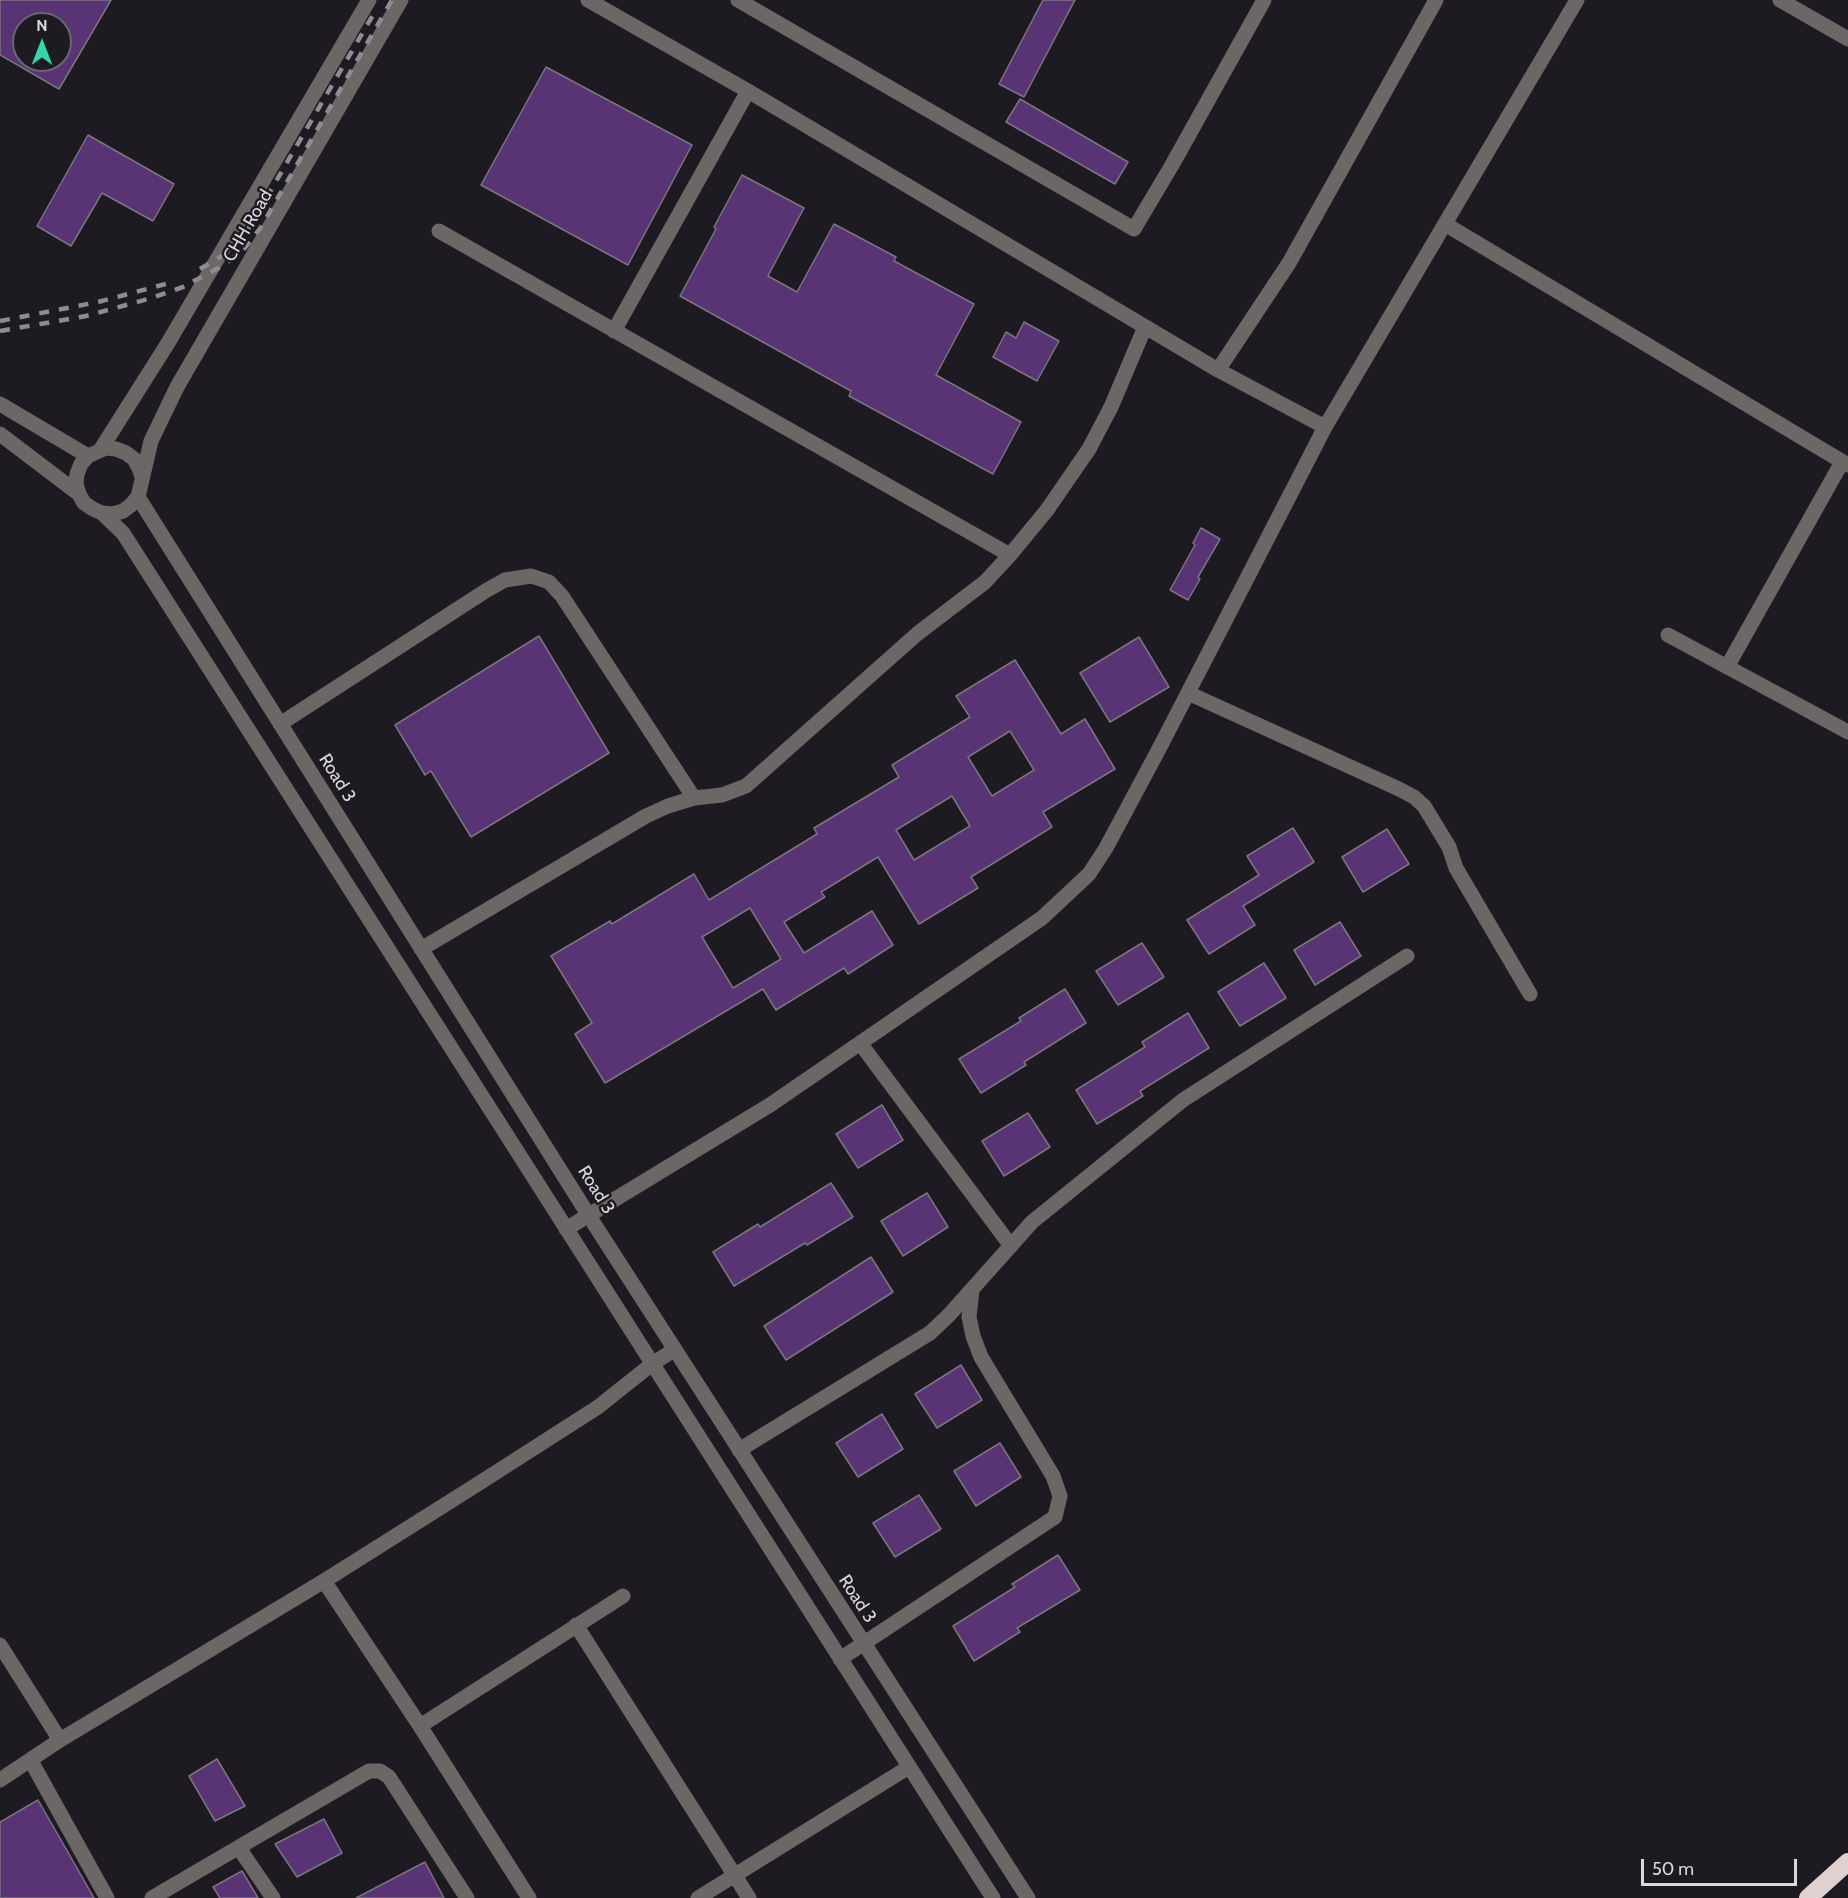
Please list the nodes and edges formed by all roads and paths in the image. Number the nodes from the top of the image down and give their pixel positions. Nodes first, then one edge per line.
1 (369, 0) edge
2 (401, 0) edge
3 (588, 0) edge
4 (738, 0) edge
5 (1264, 0) edge
6 (1436, 0) edge
7 (1577, 0) edge
8 (1780, 0) edge
9 (1848, 39) edge
10 (748, 91) junction
11 (1444, 224) junction
12 (439, 231) dead end
13 (1145, 327) junction
14 (614, 331) junction
15 (1218, 370) junction
16 (0, 404) edge
17 (1325, 427) junction
18 (0, 434) edge
19 (94, 453) junction
20 (1845, 463) edge
21 (142, 477) junction
22 (79, 494) junction
23 (138, 497) junction
24 (102, 513) junction
25 (1010, 555) junction
26 (1668, 635) dead end
27 (1727, 667) junction
28 (1188, 693) junction
29 (280, 724) junction
30 (1848, 732) edge
31 (694, 798) junction
32 (421, 948) junction
33 (1407, 956) dead end
34 (1530, 994) dead end
35 (860, 1043) junction
36 (589, 1216) junction
37 (566, 1229) junction
38 (1011, 1246) junction
39 (972, 1290) junction
40 (674, 1350) junction
41 (652, 1364) junction
42 (739, 1450) junction
43 (324, 1581) junction
44 (623, 1596) dead end
45 (576, 1625) junction
46 (863, 1643) junction
47 (0, 1645) edge
48 (840, 1659) junction
49 (420, 1726) junction
50 (60, 1740) junction
51 (31, 1761) junction
52 (909, 1767) junction
53 (0, 1780) edge
54 (239, 1848) junction
55 (1848, 1862) edge
56 (734, 1875) junction
57 (107, 1898) edge
58 (152, 1898) edge
59 (273, 1898) edge
60 (467, 1898) edge
61 (529, 1898) edge
62 (698, 1898) edge
63 (749, 1898) edge
64 (993, 1898) edge
65 (1028, 1898) edge
66 (1808, 1898) edge

1 - 19 street
2 - 21 street, CHH Road
3 - 10 street
4 - 5 street
6 - 15 street
7 - 11 street
8 - 9 street
10 - 13 street
10 - 14 street
11 - 17 street
11 - 20 street
12 - 14 street
13 - 15 street
13 - 25 street
14 - 25 street
15 - 17 street
16 - 19 street
17 - 28 street
18 - 22 street
19 - 21 street
19 - 22 street
20 - 27 street
21 - 23 street
22 - 24 street
23 - 24 street
23 - 29 street, Road 3
24 - 37 street
25 - 31 street
26 - 27 street
27 - 30 street
28 - 34 street
28 - 35 street
29 - 31 street
29 - 32 street, Road 3
31 - 32 street
32 - 36 street, Road 3
33 - 38 street
35 - 36 street
35 - 38 street
36 - 37 street
36 - 40 street, Road 3
37 - 41 street
38 - 39 street
39 - 42 street
39 - 46 street
40 - 41 street
40 - 42 street, Road 3
41 - 43 street
41 - 48 street
42 - 46 street, Road 3
43 - 49 street
43 - 50 street
44 - 45 street
45 - 49 street
45 - 56 street
46 - 48 street
46 - 65 street, Road 3
47 - 50 street
48 - 52 street
49 - 61 street
50 - 51 street
51 - 53 street
51 - 57 street
52 - 56 street
52 - 64 street
54 - 58 street
54 - 59 street
54 - 60 street
55 - 66 highway
56 - 62 street
56 - 63 street

